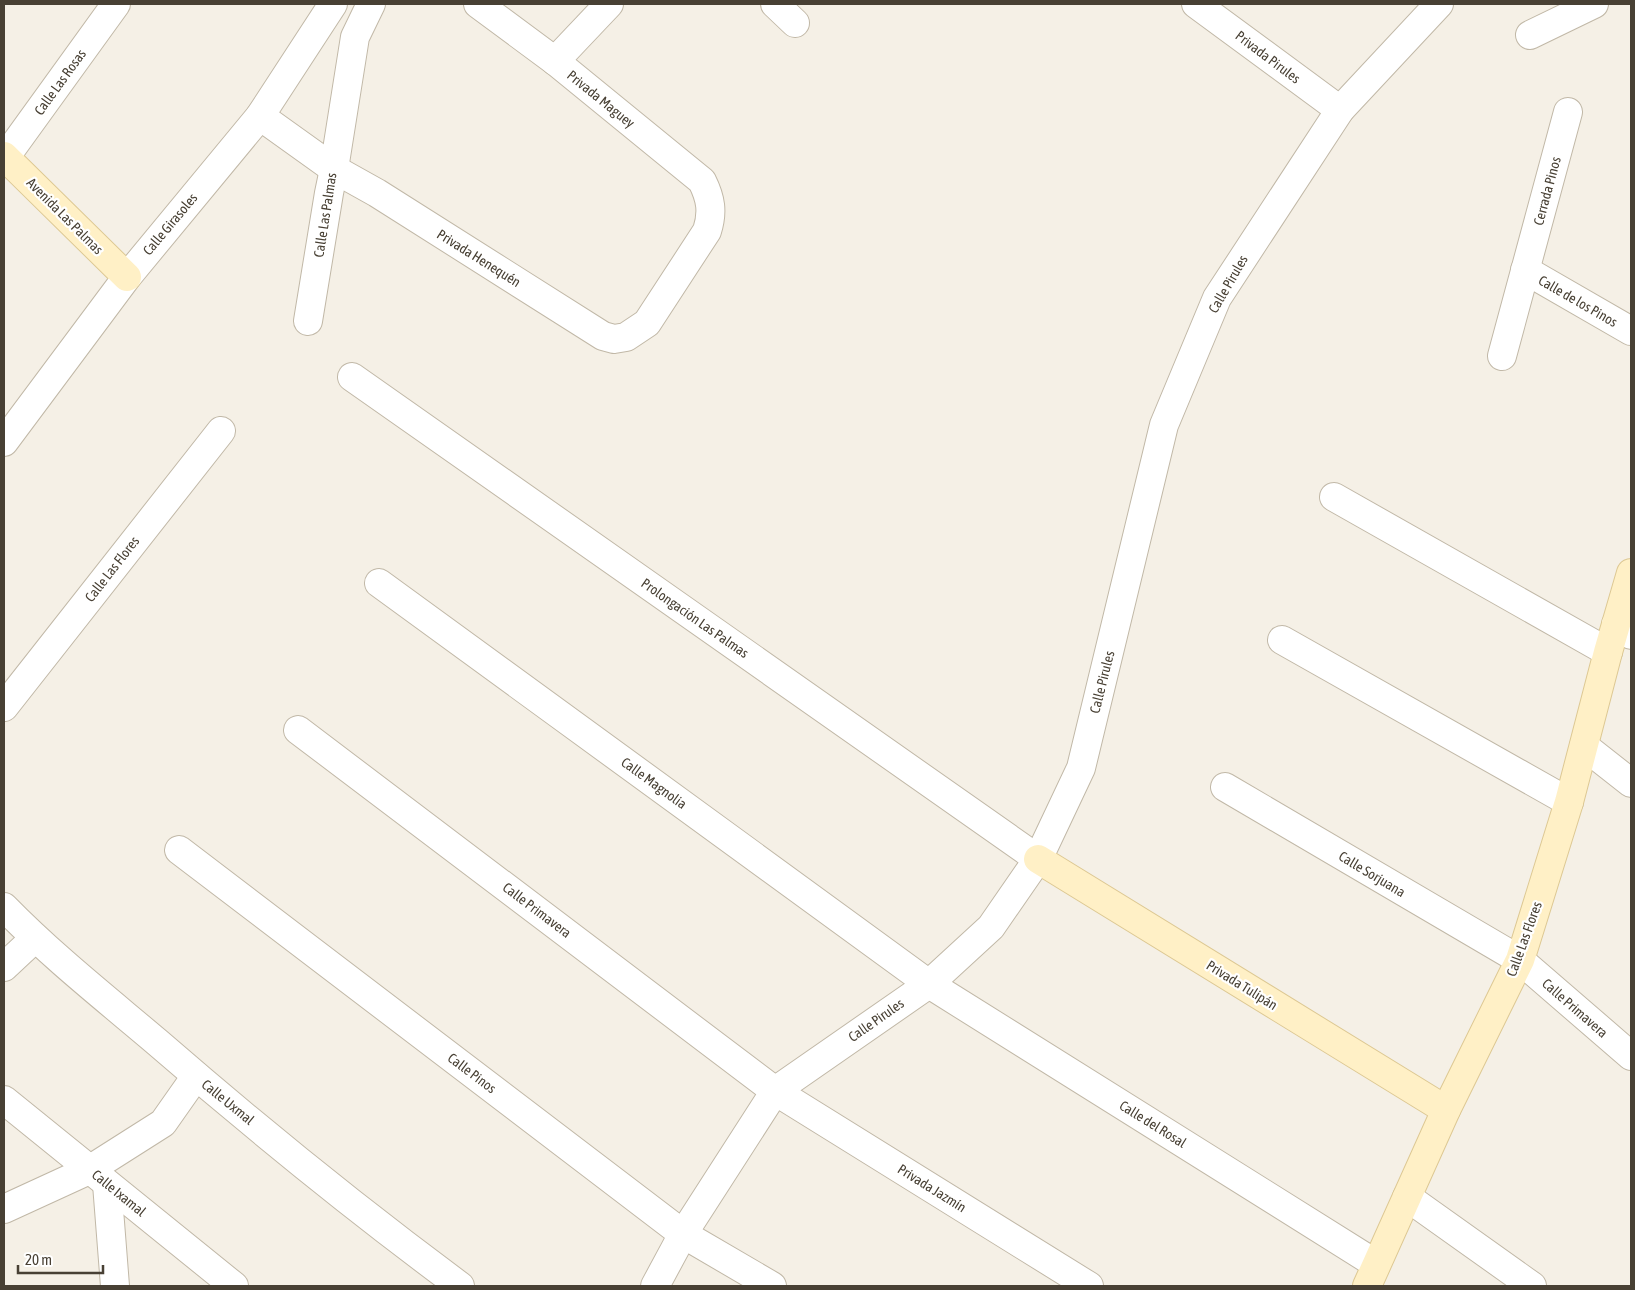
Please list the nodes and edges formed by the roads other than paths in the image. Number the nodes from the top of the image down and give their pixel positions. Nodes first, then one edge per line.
1 (116, 4) edge
2 (333, 4) edge
3 (371, 4) edge
4 (478, 4) edge
5 (609, 4) edge
6 (776, 4) edge
7 (1196, 4) edge
8 (1439, 4) edge
9 (1594, 4) edge
10 (795, 23) dead end
11 (1530, 35) dead end
12 (555, 61) junction
13 (1340, 110) junction
14 (1568, 112) dead end
15 (260, 116) junction
16 (4, 158) edge
17 (334, 169) junction
18 (1525, 270) junction
19 (126, 277) junction
20 (308, 321) dead end
21 (1631, 331) edge
22 (626, 337) joint
23 (1502, 356) dead end
24 (352, 377) dead end
25 (220, 431) dead end
26 (4, 442) edge
27 (1334, 497) dead end
28 (1631, 573) edge
29 (379, 583) dead end
30 (1624, 629) edge
31 (1282, 640) dead end
32 (1608, 652) junction
33 (4, 708) edge
34 (298, 730) dead end
35 (1584, 746) junction
36 (1631, 783) edge
37 (1225, 787) dead end
38 (1569, 802) junction
39 (179, 850) dead end
40 (1038, 859) junction
41 (4, 907) edge
42 (35, 938) junction
43 (1520, 960) junction
44 (4, 967) edge
45 (929, 984) junction
46 (1631, 1056) edge
47 (196, 1076) junction
48 (775, 1091) junction
49 (4, 1100) edge
50 (1446, 1110) junction
51 (98, 1177) junction
52 (1407, 1197) junction
53 (4, 1209) edge
54 (683, 1234) junction
55 (1371, 1275) edge
56 (116, 1286) edge
57 (234, 1286) edge
58 (460, 1286) edge
59 (655, 1286) edge
60 (772, 1286) edge
61 (1089, 1286) edge
62 (1532, 1286) edge

1 - 16 street, Calle Las Rosas
2 - 15 street, Calle Girasoles
3 - 17 street
4 - 12 street, Privada Maguey
5 - 12 street
6 - 10 street
7 - 13 street, Privada Pirules
8 - 13 street, Calle Pirules
9 - 11 street
12 - 22 street, Privada Maguey
13 - 40 street, Calle Pirules
14 - 18 street, Cerrada Pinos
15 - 17 street, Calle Las Palmas
15 - 19 street, Calle Girasoles
16 - 19 main road, Avenida Las Palmas
17 - 20 street, Calle Las Palmas
17 - 22 street, Privada Henequén
18 - 21 street, Calle de los Pinos
18 - 23 street, Cerrada Pinos
19 - 26 street, Calle Girasoles
24 - 40 street, Prolongación Las Palmas
25 - 33 street, Calle Las Flores
27 - 32 street
28 - 30 main road, Calle Las Flores
29 - 45 street, Calle Magnolia
30 - 32 main road, Calle Las Flores
31 - 38 street
32 - 35 main road, Calle Las Flores
34 - 48 street, Calle Primavera
35 - 36 street
35 - 38 main road, Calle Las Flores
37 - 43 street, Calle Sorjuana
38 - 43 main road, Calle Las Flores
39 - 54 street, Calle Pinos
40 - 45 street, Calle Pirules
40 - 50 main road, Privada Tulipán
41 - 42 street, Calle Uxmal
42 - 44 street
42 - 47 street, Calle Uxmal
43 - 46 street, Calle Primavera
43 - 50 main road, Calle Las Flores
45 - 48 street, Calle Pirules
45 - 55 street, Calle del Rosal
47 - 51 street
47 - 58 street, Calle Uxmal
48 - 54 street, Calle Pirules
48 - 61 street, Privada Jazmín
49 - 51 street, Calle Ixamal
50 - 52 main road, Calle Las Flores
51 - 53 street
51 - 56 street
51 - 57 street, Calle Ixamal
52 - 55 main road, Calle Las Flores
52 - 62 street
54 - 59 street, Calle Pirules
54 - 60 street, Calle Pinos

